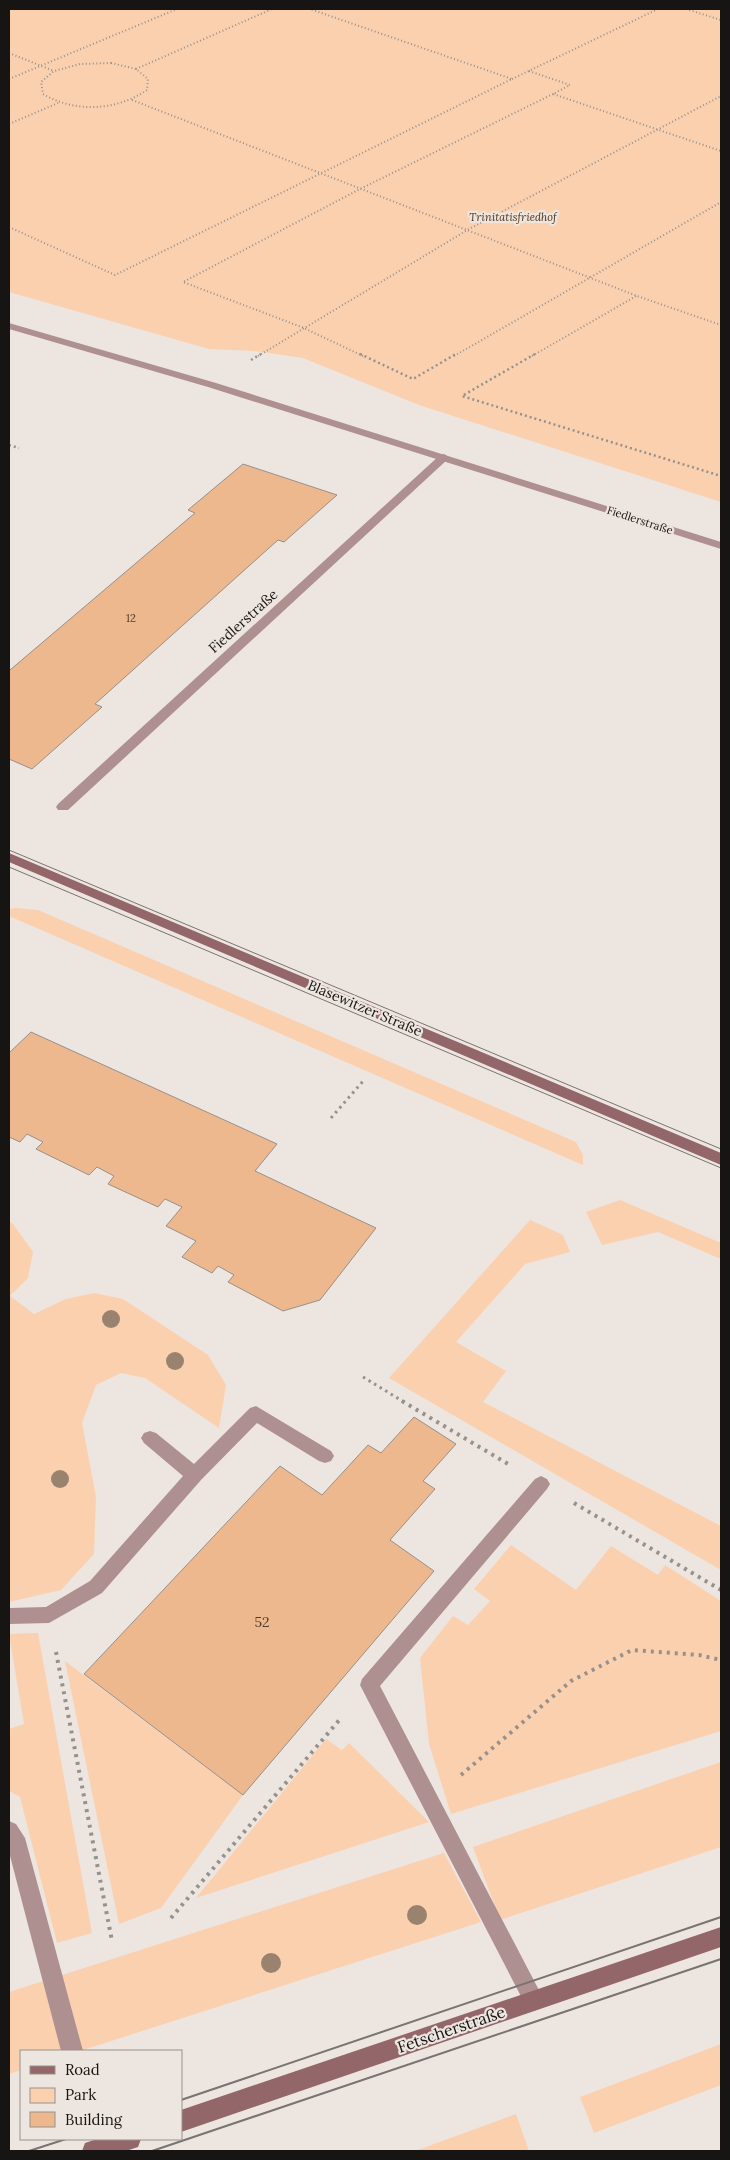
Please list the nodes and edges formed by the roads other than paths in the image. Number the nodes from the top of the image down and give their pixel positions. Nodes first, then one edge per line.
1 (9, 326) edge
2 (444, 457) junction
3 (721, 546) edge
4 (63, 806) dead end
5 (10, 859) edge
6 (721, 1159) edge
7 (150, 1438) dead end
8 (325, 1456) dead end
9 (195, 1475) junction
10 (541, 1484) dead end
11 (9, 1616) edge
12 (9, 1831) edge
13 (721, 1937) edge
14 (534, 2001) junction
15 (72, 2050) edge
16 (182, 2121) edge
17 (126, 2140) edge
18 (95, 2147) edge

1 - 2 street, Fiedlerstraße
2 - 3 street, Fiedlerstraße
2 - 4 street, Fiedlerstraße
5 - 6 street, Blasewitzer Straße
7 - 9 street
8 - 9 street
9 - 11 street
10 - 14 street
12 - 15 street
13 - 14 street, Fetscherstraße
14 - 16 street, Fetscherstraße
17 - 18 street

